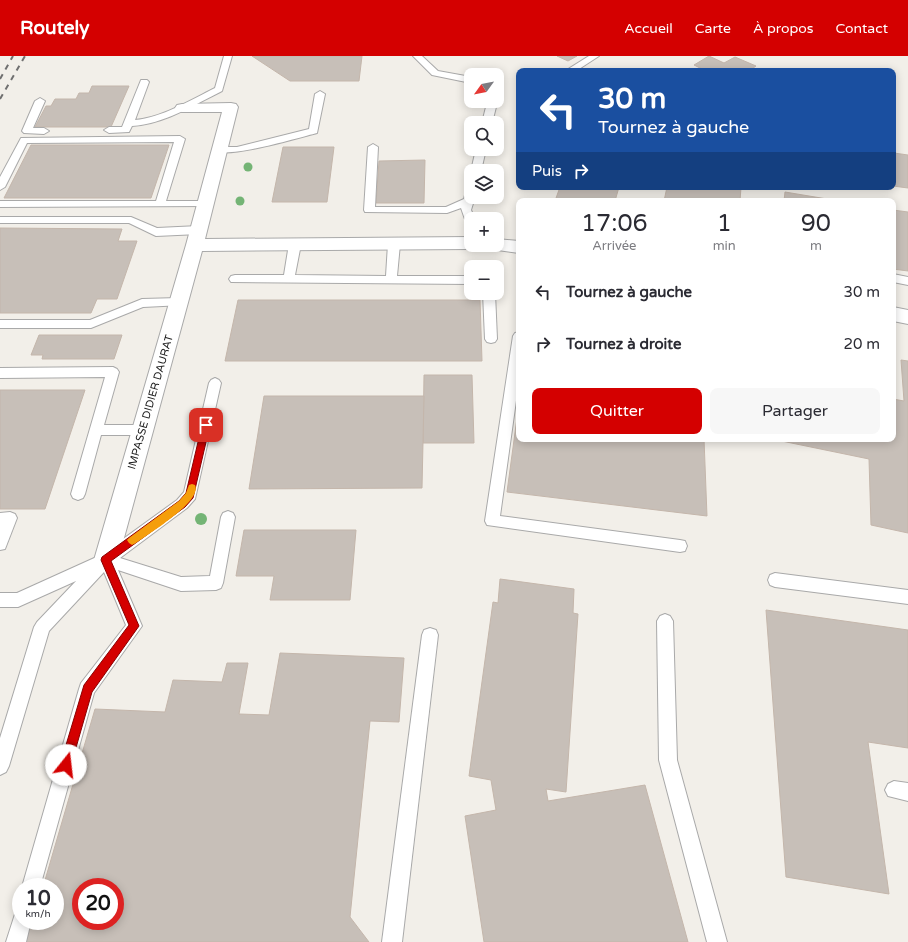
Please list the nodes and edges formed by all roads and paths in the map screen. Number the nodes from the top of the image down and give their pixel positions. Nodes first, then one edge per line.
1 (228, 56) edge
2 (417, 56) edge
3 (595, 56) edge
4 (575, 68) edge
5 (464, 79) edge
6 (144, 82) dead end
7 (320, 94) dead end
8 (40, 101) dead end
9 (182, 108) junction
10 (129, 123) junction
11 (373, 147) dead end
12 (220, 150) junction
13 (0, 187) edge
14 (464, 200) edge
15 (0, 204) edge
16 (160, 204) junction
17 (206, 204) junction
18 (0, 220) edge
19 (197, 238) junction
20 (464, 243) edge
21 (295, 244) junction
22 (394, 244) junction
23 (504, 246) edge
24 (516, 247) edge
25 (235, 279) dead end
26 (289, 279) junction
27 (896, 279) edge
28 (392, 280) junction
29 (464, 280) edge
30 (908, 281) edge
31 (489, 300) edge
32 (179, 302) junction
33 (896, 315) edge
34 (908, 317) edge
35 (0, 324) edge
36 (491, 339) dead end
37 (516, 357) edge
38 (0, 373) edge
39 (215, 384) dead end
40 (97, 430) junction
41 (142, 430) junction
42 (78, 494) dead end
43 (228, 517) dead end
44 (0, 518) edge
45 (0, 544) edge
46 (680, 546) dead end
47 (106, 560) junction
48 (775, 580) dead end
49 (908, 597) edge
50 (0, 600) edge
51 (666, 621) dead end
52 (430, 635) dead end
53 (0, 766) edge
54 (34, 878) edge
55 (19, 930) edge
56 (16, 942) edge
57 (392, 942) edge
58 (717, 942) edge

1 - 9 lane
2 - 5 lane
3 - 4 lane
6 - 10 lane
7 - 12 lane
8 - 10 lane
9 - 10 lane
9 - 12 street, IMPASSE DIDIER DAURAT
11 - 14 lane
12 - 17 street, IMPASSE DIDIER DAURAT
13 - 16 lane
15 - 16 lane
16 - 17 lane
17 - 19 street, IMPASSE DIDIER DAURAT
18 - 19 lane
19 - 21 street
19 - 32 street, IMPASSE DIDIER DAURAT
20 - 22 street
21 - 22 street
21 - 26 lane
22 - 28 lane
23 - 24 street
25 - 26 lane
26 - 28 lane
27 - 30 lane
28 - 29 lane
31 - 36 lane
32 - 35 lane
32 - 41 street, IMPASSE DIDIER DAURAT
33 - 34 street
37 - 46 lane
38 - 40 lane
39 - 47 lane
40 - 41 lane
40 - 42 lane
41 - 47 street, IMPASSE DIDIER DAURAT
43 - 47 lane
44 - 45 lane
47 - 50 lane
47 - 53 lane
47 - 54 lane
48 - 49 lane
51 - 58 lane
52 - 57 lane
55 - 56 lane

